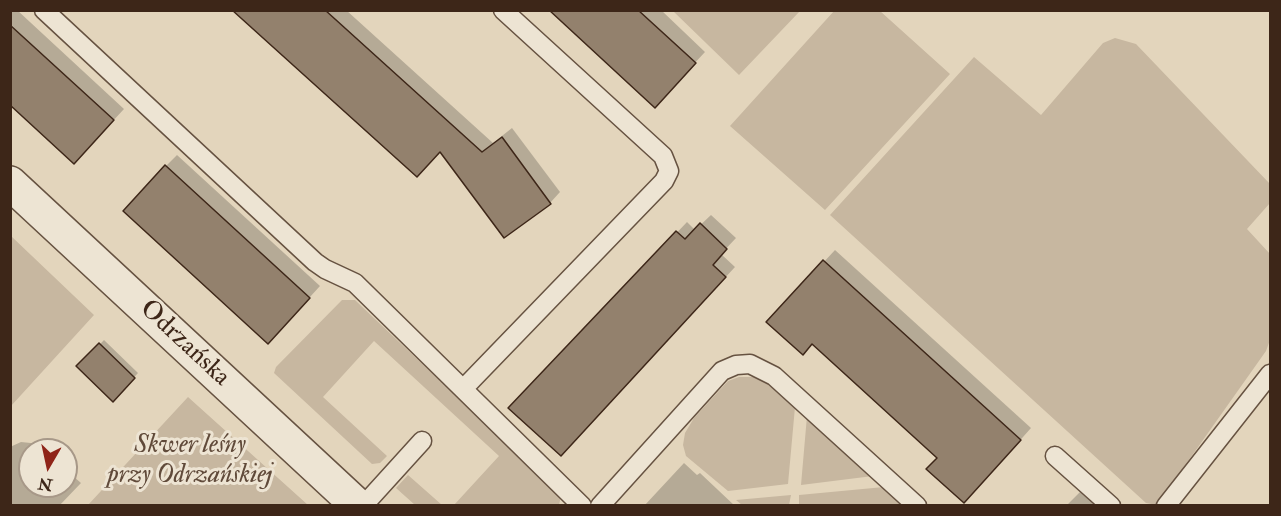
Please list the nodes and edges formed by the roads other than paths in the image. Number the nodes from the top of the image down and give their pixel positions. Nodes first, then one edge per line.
1 (44, 10) edge
2 (502, 10) edge
3 (10, 183) edge
4 (1270, 374) edge
5 (463, 389) junction
6 (422, 441) dead end
7 (1056, 456) dead end
8 (358, 506) edge
9 (363, 506) edge
10 (582, 506) edge
11 (600, 506) edge
12 (918, 506) edge
13 (1111, 506) edge
14 (1166, 506) edge

1 - 5 lane
2 - 5 lane
3 - 8 street, Odrzańska
4 - 14 lane
5 - 10 lane
6 - 9 lane
7 - 13 lane
11 - 12 lane

